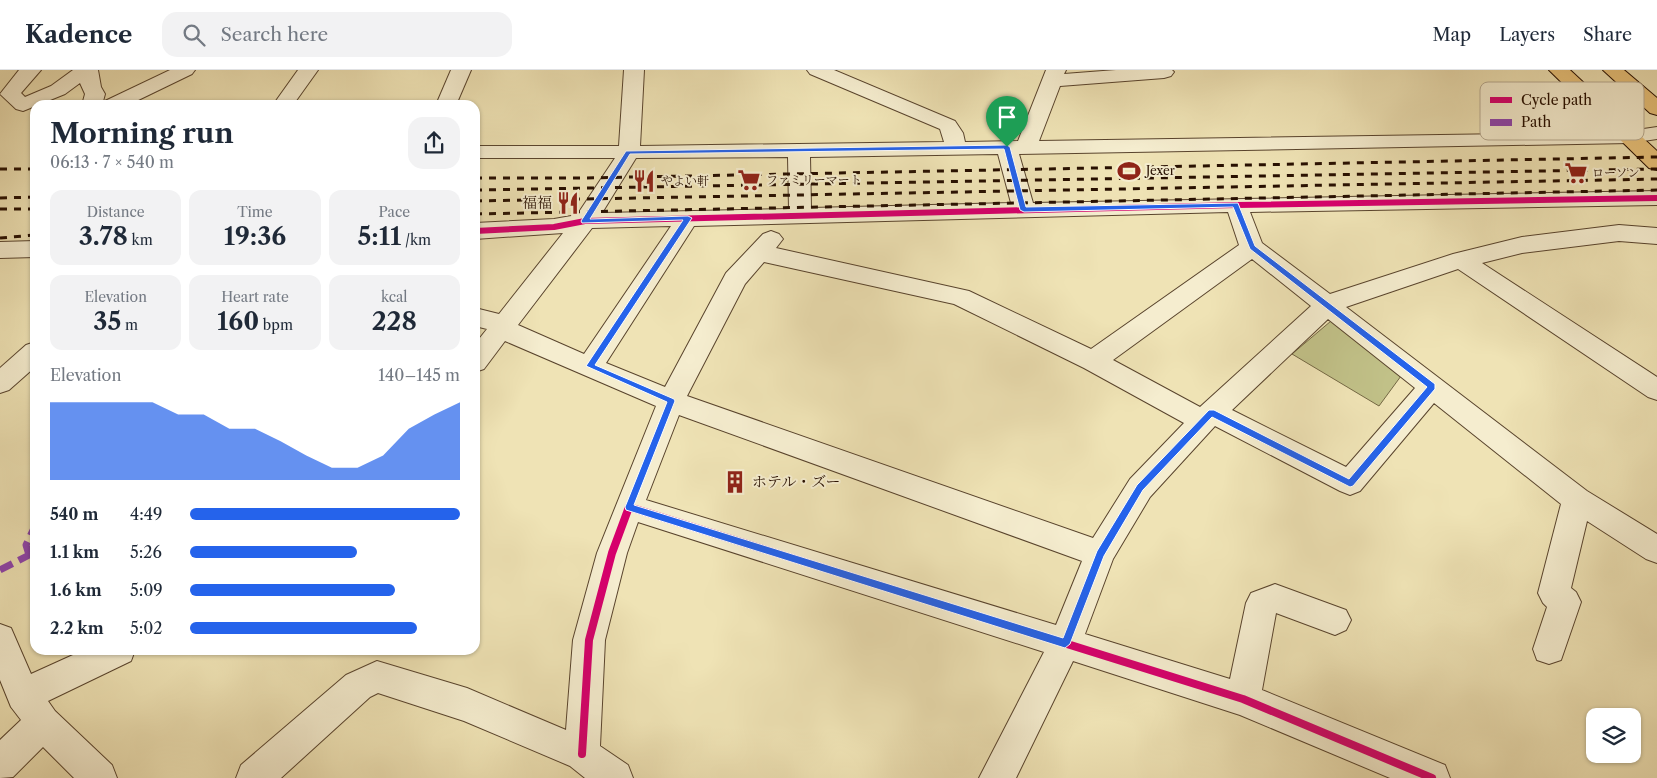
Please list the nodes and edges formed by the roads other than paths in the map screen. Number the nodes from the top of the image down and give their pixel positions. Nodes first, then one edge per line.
1 (32, 70) edge
2 (86, 70) edge
3 (185, 70) edge
4 (308, 70) edge
5 (461, 70) edge
6 (634, 70) edge
7 (817, 70) edge
8 (1560, 70) edge
9 (1613, 70) edge
10 (1164, 72) dead end
11 (1054, 75) edge
12 (1573, 82) edge
13 (1627, 82) edge
14 (1644, 97) edge
15 (39, 100) edge
16 (93, 100) edge
17 (122, 100) edge
18 (287, 100) edge
19 (448, 100) edge
20 (0, 105) edge
21 (29, 105) edge
22 (1657, 109) edge
23 (1657, 133) edge
24 (1644, 135) edge
25 (1480, 139) edge
26 (1633, 140) edge
27 (956, 147) junction
28 (1016, 147) junction
29 (799, 150) junction
30 (480, 152) edge
31 (628, 152) junction
32 (1657, 162) edge
33 (1657, 198) edge
34 (1236, 205) junction
35 (1024, 210) junction
36 (791, 215) junction
37 (688, 218) junction
38 (585, 221) junction
39 (480, 231) edge
40 (1657, 236) edge
41 (1252, 247) junction
42 (30, 249) edge
43 (0, 250) edge
44 (760, 253) junction
45 (1461, 260) junction
46 (1326, 306) junction
47 (480, 318) edge
48 (502, 325) junction
49 (480, 355) edge
50 (30, 356) edge
51 (1093, 361) junction
52 (590, 366) junction
53 (0, 383) edge
54 (1432, 386) junction
55 (1657, 390) edge
56 (671, 401) junction
57 (1207, 417) junction
58 (1577, 500) junction
59 (629, 507) junction
60 (1657, 550) edge
61 (1100, 554) junction
62 (1335, 620) dead end
63 (0, 639) edge
64 (1065, 644) junction
65 (1549, 649) dead end
66 (108, 655) edge
67 (23, 695) junction
68 (1243, 699) junction
69 (43, 723) junction
70 (582, 754) junction
71 (0, 764) edge
72 (99, 778) edge
73 (254, 778) edge
74 (616, 778) edge
75 (997, 778) edge
76 (1432, 778) edge

1 - 21 street
2 - 15 street
2 - 16 street
3 - 17 street
4 - 18 street
5 - 19 street
6 - 31 street
7 - 27 street
8 - 12 main road
9 - 13 main road
10 - 11 street
11 - 28 street
14 - 22 main road
20 - 21 street
23 - 24 street
25 - 28 street
26 - 32 main road
27 - 28 street
27 - 29 street
28 - 35 street
29 - 31 street
29 - 36 street
30 - 31 street
31 - 38 street
33 - 34 street
34 - 35 street
34 - 41 street
35 - 36 street
36 - 37 street
36 - 44 street
37 - 38 street
37 - 52 street
38 - 39 street
38 - 48 street
40 - 45 street
41 - 46 street
41 - 51 street
42 - 43 street
44 - 51 street
44 - 56 street
45 - 46 street
45 - 55 street
46 - 54 street
46 - 57 street
47 - 48 street
48 - 49 street
48 - 52 street
50 - 53 street
51 - 57 street
52 - 56 street
54 - 57 street
54 - 58 street
56 - 59 street
56 - 61 street
57 - 61 street
58 - 60 street
58 - 65 street
59 - 64 street
59 - 70 street
61 - 64 street
62 - 68 street
63 - 67 street
64 - 68 street
64 - 75 street
66 - 67 street
67 - 69 street
68 - 76 street
69 - 71 street
69 - 72 street
70 - 73 street
70 - 74 street

